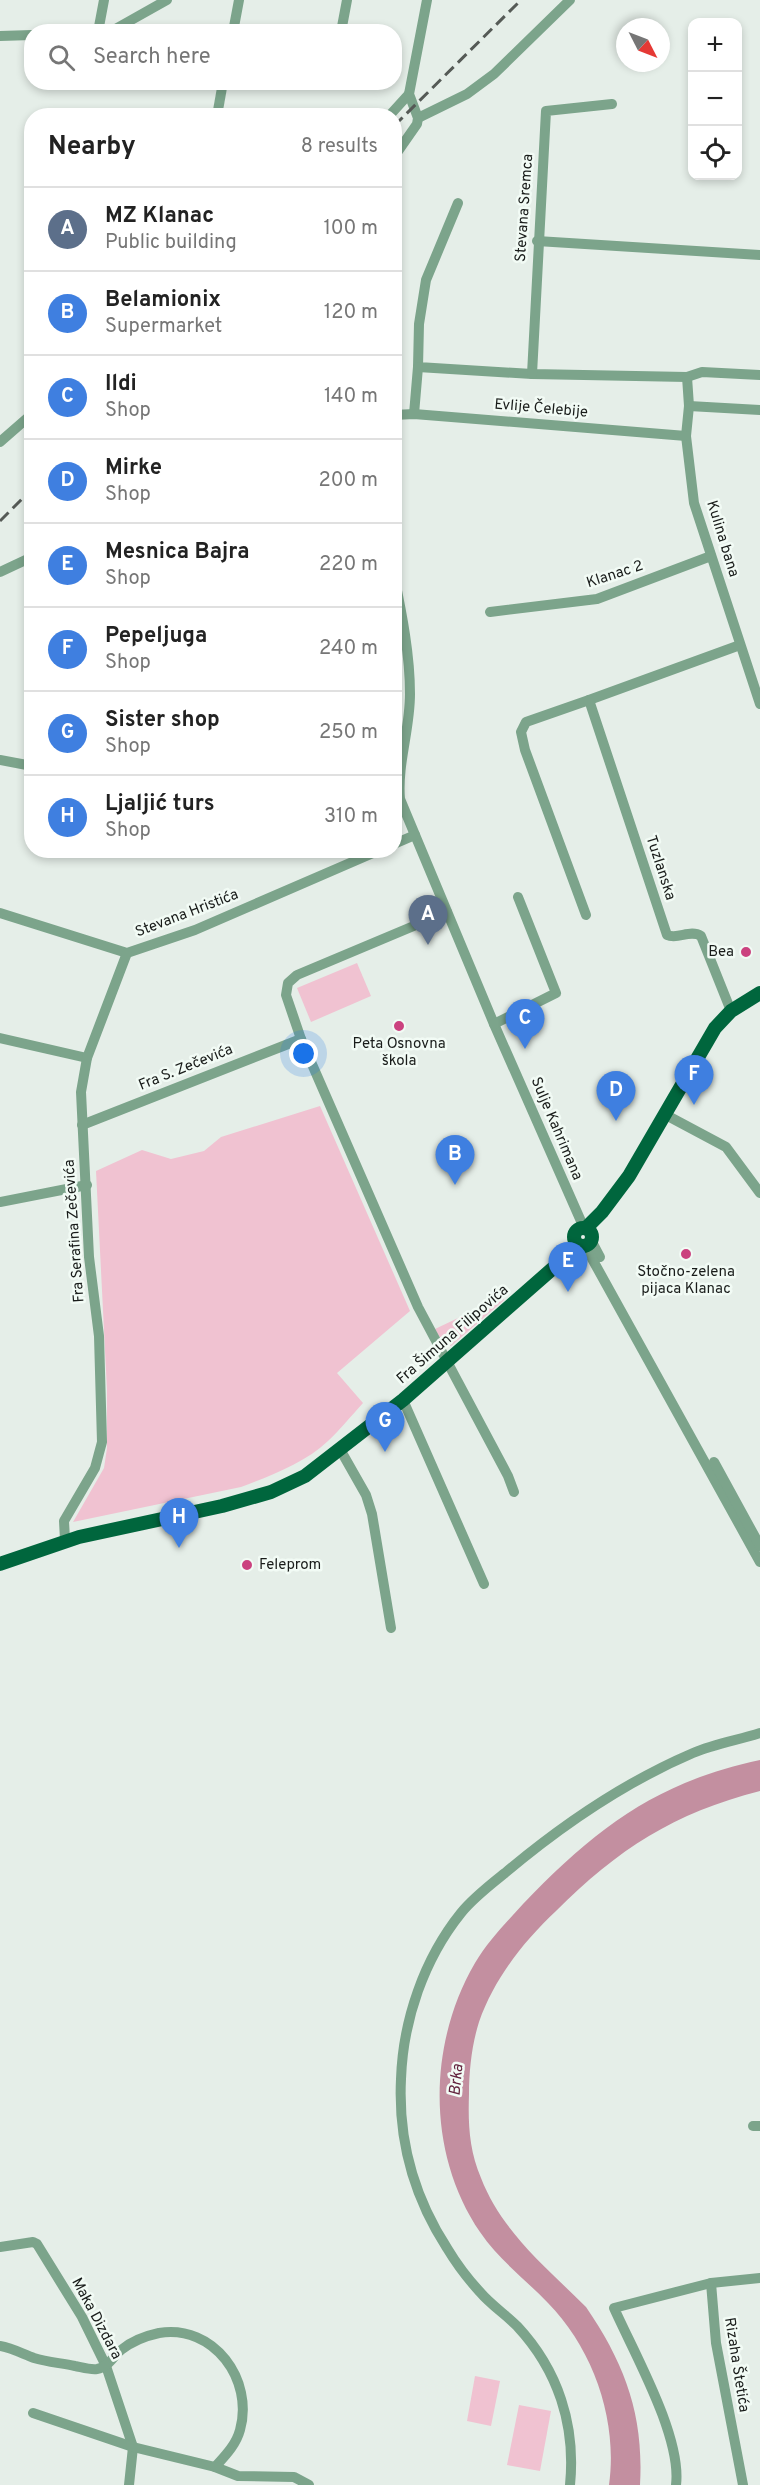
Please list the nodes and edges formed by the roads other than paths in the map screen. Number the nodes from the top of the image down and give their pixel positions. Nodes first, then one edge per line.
1 (104, 0) edge
2 (167, 0) edge
3 (239, 0) edge
4 (347, 0) edge
5 (427, 0) edge
6 (570, 0) edge
7 (100, 24) edge
8 (124, 24) edge
9 (234, 24) edge
10 (342, 24) edge
11 (24, 35) edge
12 (0, 36) edge
13 (222, 90) edge
14 (410, 94) junction
15 (612, 104) dead end
16 (218, 108) edge
17 (397, 108) edge
18 (418, 117) junction
19 (402, 146) edge
20 (458, 203) dead end
21 (537, 241) junction
22 (760, 255) edge
23 (418, 367) junction
24 (532, 374) junction
25 (760, 375) edge
26 (687, 377) junction
27 (689, 406) junction
28 (760, 410) edge
29 (414, 414) junction
30 (402, 415) edge
31 (24, 421) edge
32 (686, 436) junction
33 (0, 442) edge
34 (711, 556) junction
35 (24, 561) edge
36 (0, 572) edge
37 (490, 612) dead end
38 (402, 613) edge
39 (740, 645) junction
40 (589, 700) junction
41 (760, 704) edge
42 (402, 752) edge
43 (0, 760) edge
44 (24, 764) edge
45 (402, 810) edge
46 (415, 835) junction
47 (402, 841) edge
48 (362, 858) edge
49 (518, 897) dead end
50 (447, 912) junction
51 (0, 913) edge
52 (586, 915) dead end
53 (127, 953) junction
54 (760, 993) edge
55 (731, 1011) junction
56 (494, 1024) junction
57 (0, 1038) edge
58 (301, 1039) junction
59 (87, 1058) junction
60 (666, 1115) junction
61 (82, 1125) junction
62 (87, 1185) junction
63 (760, 1193) edge
64 (0, 1202) edge
65 (584, 1236) junction
66 (445, 1362) junction
67 (403, 1400) junction
68 (341, 1450) junction
69 (514, 1492) dead end
70 (65, 1540) junction
71 (760, 1546) edge
72 (760, 1562) edge
73 (0, 1564) edge
74 (484, 1584) dead end
75 (391, 1628) dead end
76 (760, 1733) edge
77 (0, 2247) edge
78 (760, 2278) edge
79 (711, 2283) junction
80 (0, 2346) edge
81 (106, 2366) junction
82 (33, 2414) dead end
83 (133, 2447) junction
84 (215, 2467) junction
85 (129, 2485) edge
86 (309, 2485) edge
87 (570, 2485) edge
88 (676, 2485) edge
89 (743, 2485) edge

1 - 7 street
2 - 8 street
3 - 9 street
4 - 10 street
5 - 14 street
6 - 18 street
11 - 12 street
13 - 16 street
14 - 17 street
14 - 18 street
15 - 21 street, Stevana Sremca
18 - 19 street
20 - 23 street
21 - 22 street
21 - 24 street, Stevana Sremca
23 - 24 street
23 - 29 street
24 - 26 street
25 - 26 street
26 - 27 street, Kulina bana
27 - 28 street
27 - 32 street, Kulina bana
29 - 30 street, Evlije Čelebije
29 - 32 street, Evlije Čelebije
31 - 33 street
32 - 34 street, Kulina bana
34 - 37 street, Klanac 2
34 - 39 street, Kulina bana
35 - 36 street
38 - 42 street, Sulje Kahrimana
39 - 40 street
39 - 41 street, Kulina bana
40 - 52 street
40 - 55 street, Tuzlanska
43 - 44 street
45 - 46 street, Sulje Kahrimana
46 - 47 street
46 - 50 street, Sulje Kahrimana
48 - 53 street, Stevana Hristića
49 - 56 street
50 - 56 street, Sulje Kahrimana
50 - 58 street
51 - 53 street, Stevana Hristića
53 - 59 street, Fra Serafina Zečevića
54 - 55 main road, Fra Šimuna Filipovića
55 - 60 main road, Fra Šimuna Filipovića
56 - 65 street, Sulje Kahrimana
57 - 59 street
58 - 61 street, Fra S. Zečevića
58 - 66 street
59 - 61 street, Fra Serafina Zečevića
60 - 63 street
60 - 65 main road, Fra Šimuna Filipovića
61 - 62 street, Fra Serafina Zečevića
62 - 64 street
62 - 70 street, Fra Serafina Zečevića
65 - 66 main road, Fra Šimuna Filipovića
65 - 71 street
65 - 72 street
66 - 67 main road, Fra Šimuna Filipovića
66 - 69 street
67 - 68 main road, Fra Šimuna Filipovića
67 - 74 street
68 - 70 main road, Fra Šimuna Filipovića
68 - 75 street
70 - 73 main road, Fra Šimuna Filipovića
76 - 87 street
77 - 81 street, Maka Dizdara
78 - 79 street
79 - 88 street
79 - 89 street, Rizaha Štetića
80 - 81 street
81 - 83 street, Maka Dizdara
81 - 84 street
82 - 83 street
83 - 84 street
83 - 85 street
84 - 86 street

